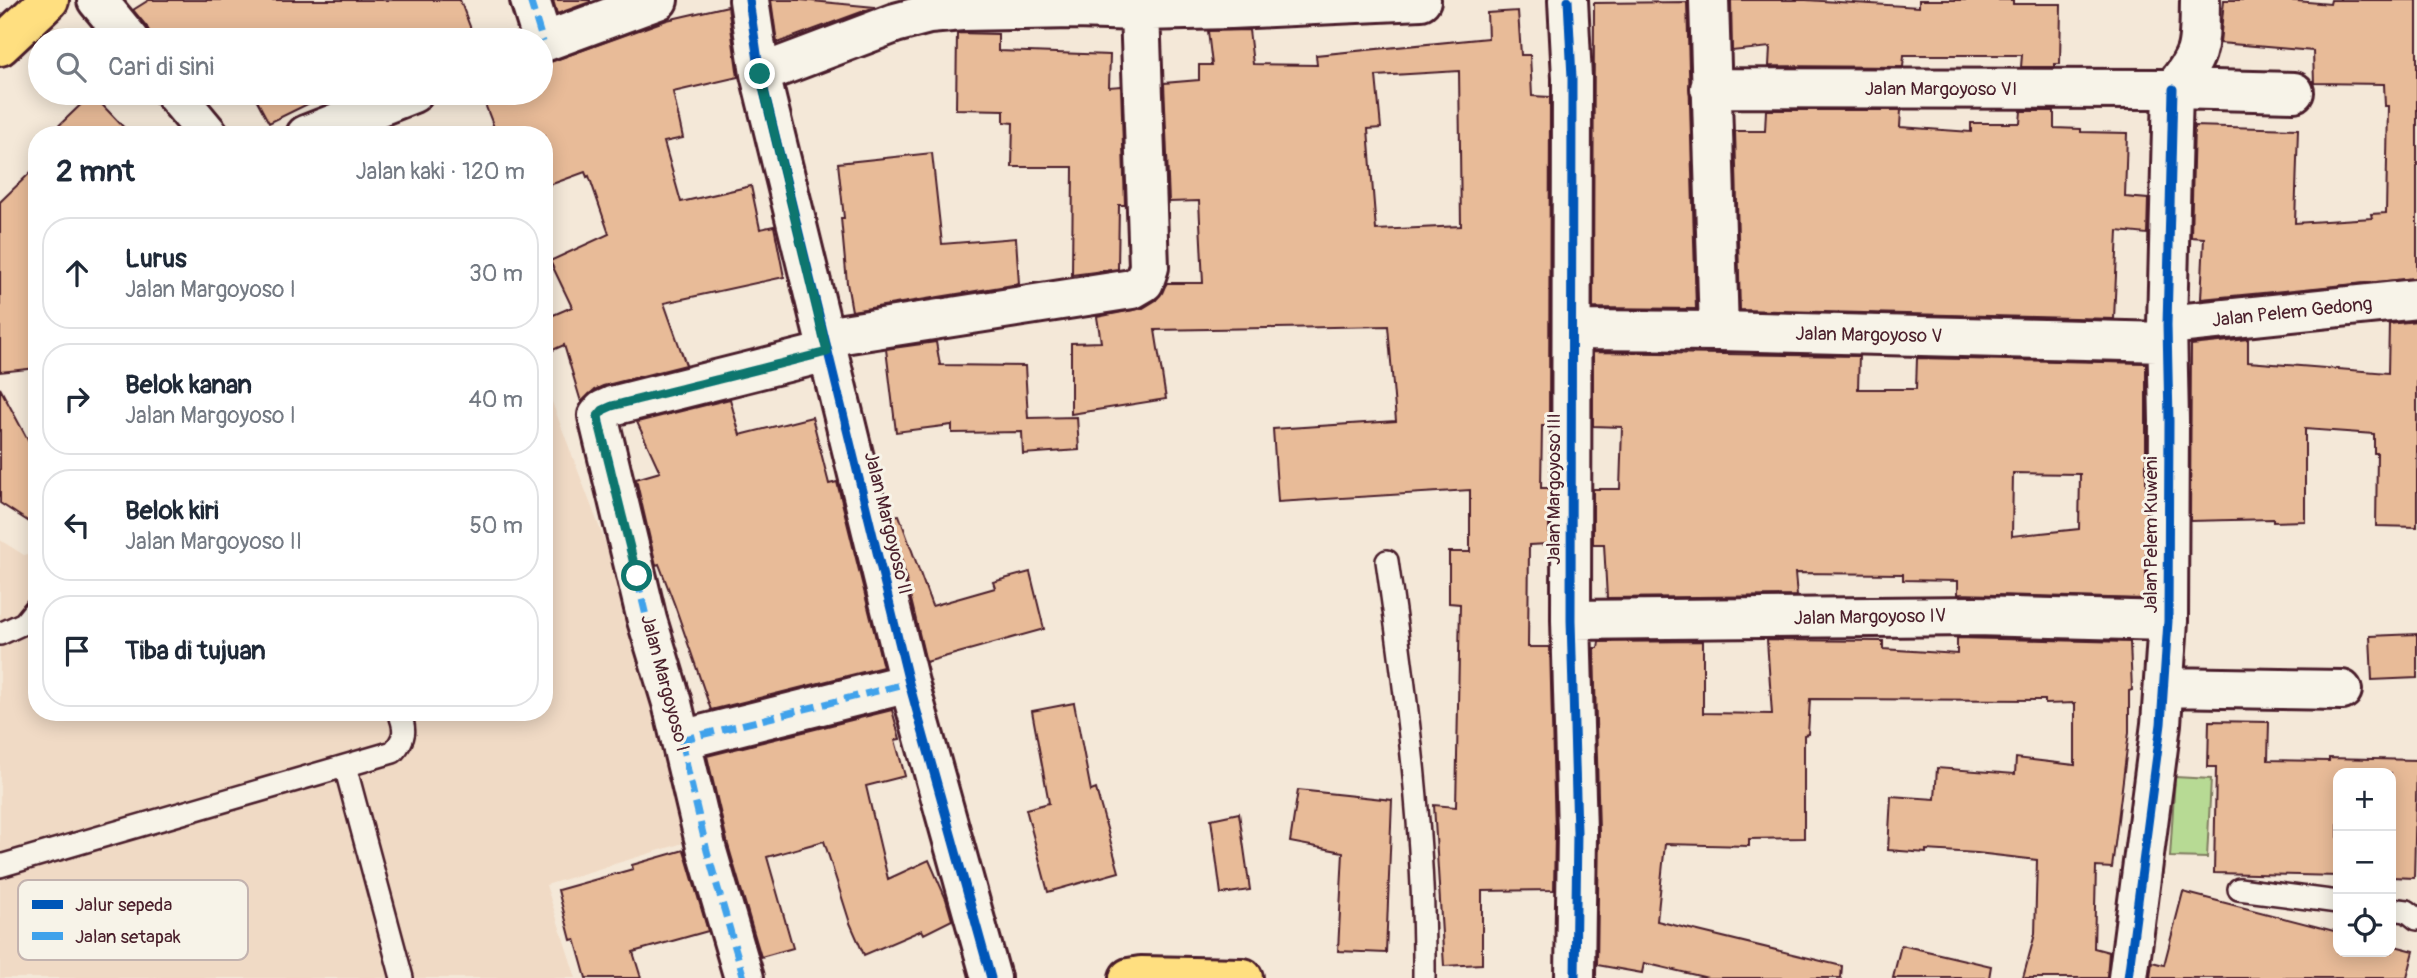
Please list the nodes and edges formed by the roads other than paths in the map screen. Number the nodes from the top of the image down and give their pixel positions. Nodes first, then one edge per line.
1 (49, 0) edge
2 (97, 0) edge
3 (530, 0) edge
4 (658, 0) edge
5 (748, 0) edge
6 (1421, 0) edge
7 (1569, 0) edge
8 (1709, 0) edge
9 (2200, 0) edge
10 (1075, 5) edge
11 (1140, 11) junction
12 (120, 28) edge
13 (538, 28) edge
14 (553, 38) edge
15 (0, 46) edge
16 (760, 74) junction
17 (1710, 88) junction
18 (2173, 89) junction
19 (2294, 92) dead end
20 (184, 105) edge
21 (382, 105) edge
22 (202, 126) edge
23 (329, 126) edge
24 (2417, 299) edge
25 (1572, 330) junction
26 (1719, 331) junction
27 (2167, 334) junction
28 (825, 344) junction
29 (1387, 561) dead end
30 (28, 618) edge
31 (1571, 620) junction
32 (2168, 621) junction
33 (0, 634) edge
34 (909, 683) junction
35 (2165, 687) junction
36 (2342, 690) dead end
37 (402, 721) edge
38 (681, 740) junction
39 (345, 766) junction
40 (0, 866) edge
41 (2239, 889) dead end
42 (2333, 901) edge
43 (2396, 910) edge
44 (2417, 919) edge
45 (402, 978) edge
46 (744, 978) edge
47 (992, 978) edge
48 (1129, 978) edge
49 (1243, 978) edge
50 (1424, 978) edge
51 (1575, 978) edge
52 (2128, 978) edge

1 - 15 main road
2 - 12 street
3 - 13 street
4 - 14 street
5 - 16 street, Jalan Margoyoso II
6 - 11 street
7 - 25 street, Jalan Margoyoso III
8 - 17 street
9 - 18 street
10 - 11 street
10 - 16 street
11 - 28 street
16 - 28 street, Jalan Margoyoso II
17 - 18 street, Jalan Margoyoso VI
17 - 26 street
18 - 19 street, Jalan Margoyoso VI
18 - 27 street, Jalan Pelem Kuweni
20 - 22 street
21 - 23 street
24 - 27 street, Jalan Pelem Gedong
25 - 26 street, Jalan Margoyoso V
25 - 31 street, Jalan Margoyoso III
26 - 27 street, Jalan Margoyoso V
27 - 32 street, Jalan Pelem Kuweni
28 - 34 street, Jalan Margoyoso II
28 - 38 street, Jalan Margoyoso I
29 - 50 lane
30 - 33 lane
31 - 32 street, Jalan Margoyoso IV
31 - 51 street, Jalan Margoyoso III
32 - 35 street, Jalan Pelem Kuweni
34 - 38 street
34 - 47 street, Jalan Margoyoso II
35 - 36 street
35 - 52 street, Jalan Pelem Kuweni
37 - 39 lane
38 - 46 street, Jalan Margoyoso I
39 - 40 lane
39 - 45 lane
41 - 42 lane
43 - 44 lane
48 - 49 main road

